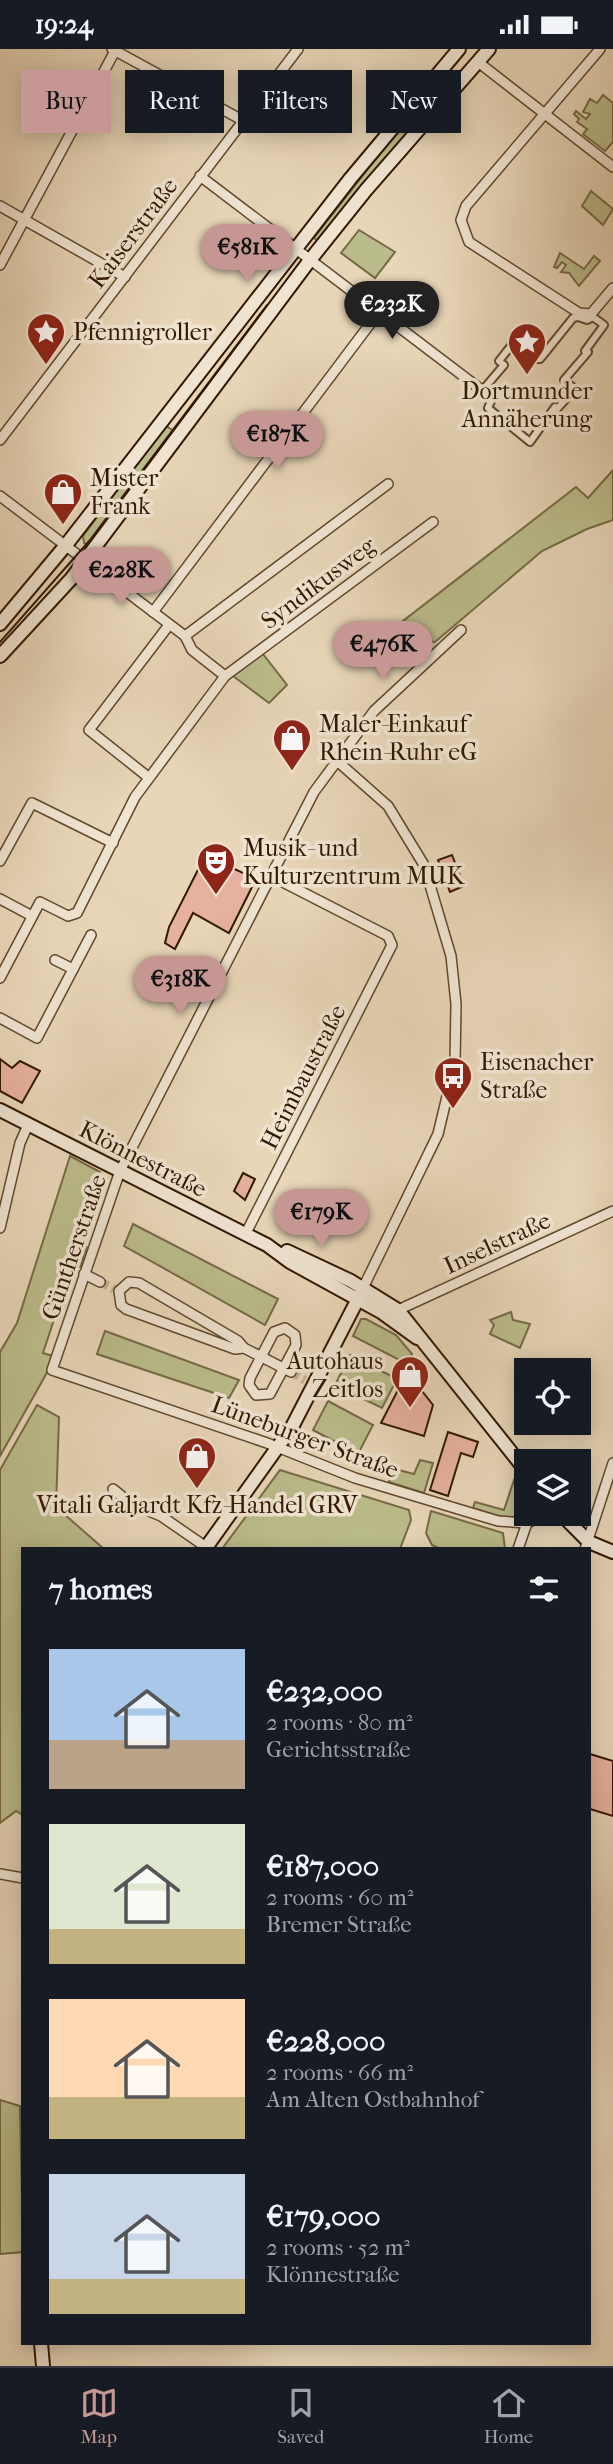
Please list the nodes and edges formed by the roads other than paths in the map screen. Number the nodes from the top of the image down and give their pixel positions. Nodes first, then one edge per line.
1 (298, 49) edge
2 (459, 49) edge
3 (489, 49) edge
4 (600, 49) edge
5 (114, 50) edge
6 (478, 62) junction
7 (281, 70) edge
8 (546, 114) junction
9 (238, 118) edge
10 (238, 125) edge
11 (613, 167) edge
12 (200, 176) junction
13 (0, 206) edge
14 (24, 220) junction
15 (295, 249) junction
16 (310, 260) junction
17 (0, 265) edge
18 (125, 277) junction
19 (613, 288) edge
20 (379, 312) junction
21 (483, 391) dead end
22 (488, 408) joint
23 (0, 440) edge
24 (388, 484) dead end
25 (0, 496) edge
26 (433, 522) dead end
27 (75, 552) junction
28 (153, 612) junction
29 (0, 624) edge
30 (169, 625) junction
31 (461, 630) dead end
32 (185, 636) junction
33 (0, 656) edge
34 (225, 676) junction
35 (336, 760) junction
36 (148, 777) junction
37 (113, 843) junction
38 (0, 861) edge
39 (269, 875) junction
40 (0, 899) edge
41 (32, 916) junction
42 (91, 935) dead end
43 (55, 960) dead end
44 (73, 969) junction
45 (0, 978) edge
46 (0, 1019) edge
47 (0, 1110) edge
48 (28, 1125) junction
49 (120, 1171) junction
50 (613, 1211) edge
51 (0, 1228) edge
52 (245, 1235) junction
53 (84, 1275) junction
54 (100, 1282) tunnel mouth
55 (361, 1293) junction
56 (398, 1310) junction
57 (417, 1338) junction
58 (244, 1348) junction
59 (261, 1357) junction
60 (52, 1370) joint
61 (287, 1370) junction
62 (278, 1448) junction
63 (514, 1456) edge
64 (613, 1462) edge
65 (113, 1489) dead end
66 (514, 1522) edge
67 (526, 1526) edge
68 (571, 1526) edge
69 (587, 1545) edge
70 (204, 1547) edge
71 (206, 1547) edge
72 (519, 1547) edge
73 (613, 1552) edge
74 (0, 1874) edge
75 (21, 1878) edge
76 (41, 2345) edge
77 (43, 2366) edge

1 - 7 street, Kaiserstraße
2 - 15 main road
3 - 6 main road
4 - 8 street
5 - 9 street
5 - 14 street
6 - 8 street
6 - 16 main road
8 - 11 street
8 - 19 street
10 - 12 street, Kaiserstraße
12 - 15 street
12 - 18 street, Kaiserstraße
13 - 14 street
14 - 17 street
14 - 18 street
15 - 16 street
15 - 27 main road
16 - 20 street
16 - 27 main road
18 - 23 street, Kaiserstraße
20 - 21 street
20 - 28 street
22 - 22 street
24 - 32 street
25 - 27 street
26 - 34 street, Syndikusweg
27 - 28 street
27 - 29 main road
27 - 33 main road
28 - 30 street
30 - 32 street
30 - 36 street
31 - 35 street, Güntherstraße
32 - 34 street
34 - 36 street, Syndikusweg
35 - 39 street, Güntherstraße
35 - 55 street
36 - 37 street, Syndikusweg
37 - 38 street
37 - 41 street, Syndikusweg
39 - 49 street, Güntherstraße
39 - 52 street, Heimbaustraße
40 - 41 street
41 - 45 street
42 - 44 street
43 - 44 street
44 - 46 street
47 - 48 main road, Klönnestraße
48 - 49 main road, Klönnestraße
48 - 51 street
49 - 52 main road, Klönnestraße
49 - 53 street, Güntherstraße
50 - 56 street, Inselstraße
52 - 55 main road, Klönnestraße
53 - 54 street
53 - 60 street, Güntherstraße
55 - 56 main road, Klönnestraße
55 - 57 main road, Klönnestraße
55 - 62 main road
56 - 57 main road, Klönnestraße
57 - 63 main road, Klönnestraße
58 - 58 street
58 - 59 street
59 - 61 street
59 - 61 street
59 - 61 street
60 - 62 street, Lüneburger Straße
62 - 66 street, Lüneburger Straße
62 - 71 main road
64 - 69 street
65 - 70 street
67 - 72 street
68 - 69 main road
69 - 73 main road
74 - 75 street
76 - 77 main road

